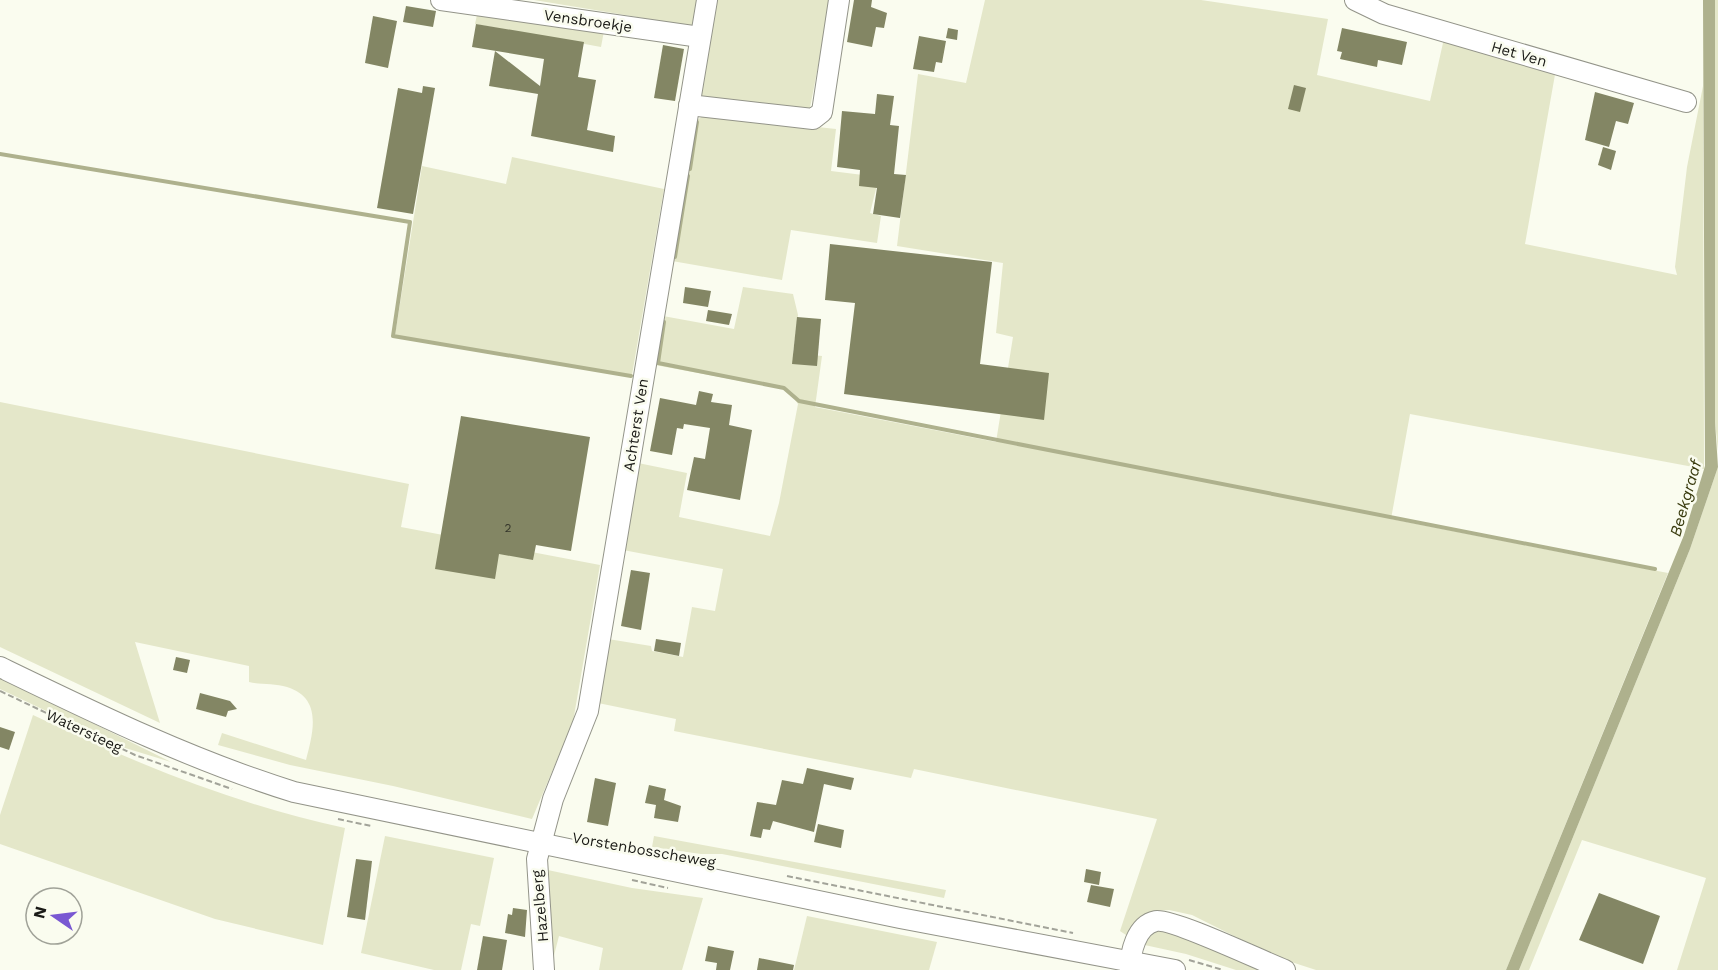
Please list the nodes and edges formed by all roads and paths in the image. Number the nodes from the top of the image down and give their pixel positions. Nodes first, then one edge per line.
1 (441, 0) edge
2 (707, 0) edge
3 (839, 0) edge
4 (1355, 0) edge
5 (700, 38) junction
6 (1686, 102) dead end
7 (689, 105) junction
8 (0, 667) edge
9 (0, 691) edge
10 (164, 746) joint
11 (169, 767) dead end
12 (541, 843) junction
13 (780, 875) dead end
14 (1078, 934) dead end
15 (1177, 964) edge
16 (1130, 966) edge
17 (544, 970) edge
18 (1223, 970) edge
19 (1286, 970) edge

1 - 5 street, Vensbroekje
2 - 5 street, Achterst Ven
3 - 7 street
4 - 6 street, Het Ven
5 - 7 street, Achterst Ven
7 - 12 street, Achterst Ven
8 - 10 street, Watersteeg
9 - 11 path, Watersteeg
10 - 12 street, Vorstenbosscheweg
12 - 16 street, Vorstenbosscheweg
12 - 17 street, Hazelberg
13 - 14 path
15 - 16 street, Vorstenbosscheweg
15 - 18 path
16 - 19 street

